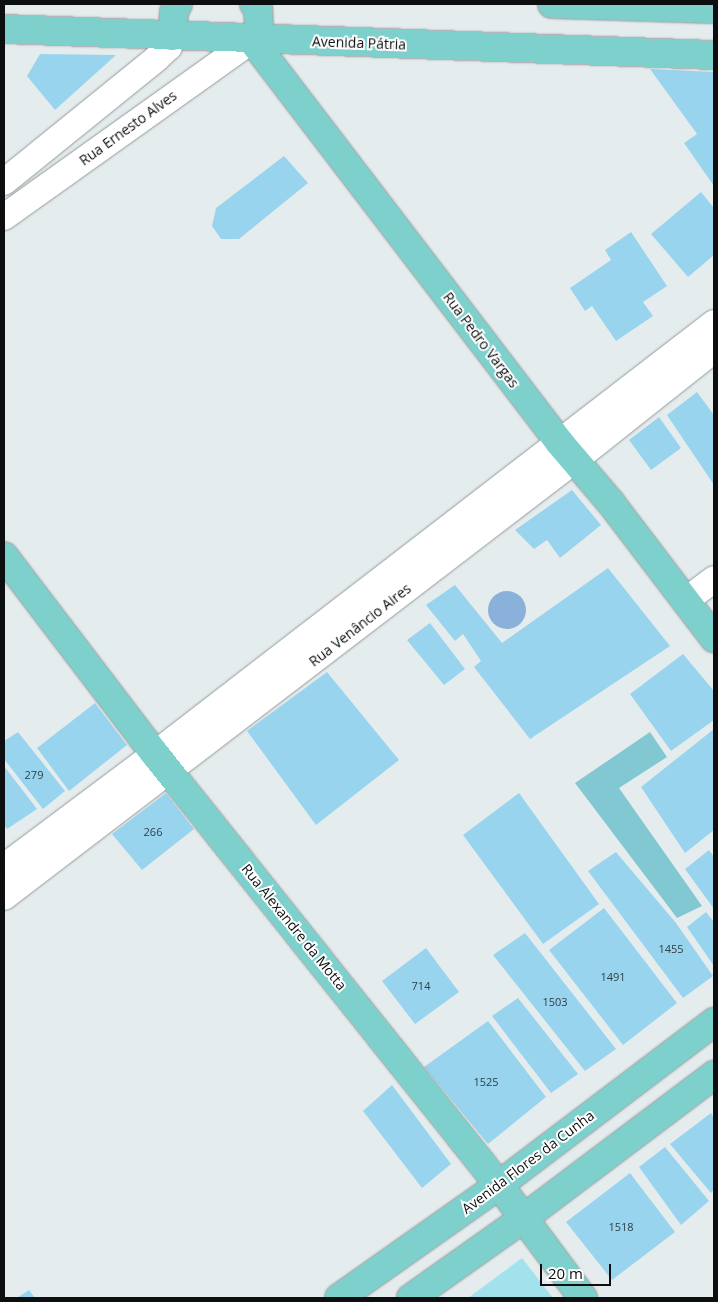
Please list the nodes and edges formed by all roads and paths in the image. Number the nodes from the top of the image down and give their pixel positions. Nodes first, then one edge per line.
1 (178, 4) edge
2 (254, 4) edge
3 (552, 4) edge
4 (714, 9) edge
5 (4, 30) edge
6 (172, 36) junction
7 (252, 40) junction
8 (714, 55) edge
9 (4, 182) edge
10 (4, 216) edge
11 (712, 338) edge
12 (567, 451) junction
13 (4, 556) edge
14 (714, 578) edge
15 (685, 601) junction
16 (714, 638) edge
17 (162, 763) junction
18 (56, 843) junction
19 (4, 867) edge
20 (4, 897) edge
21 (714, 1022) edge
22 (714, 1075) edge
23 (499, 1185) junction
24 (524, 1218) junction
25 (339, 1298) edge
26 (411, 1298) edge
27 (583, 1298) edge

1 - 6 main road
2 - 7 main road
3 - 4 main road
5 - 6 main road, Avenida Pátria
6 - 7 main road, Avenida Pátria
6 - 9 street
7 - 8 main road, Avenida Pátria
7 - 10 street, Rua Ernesto Alves
7 - 12 main road, Rua Pedro Vargas
11 - 12 street, Rua Venâncio Aires
12 - 15 main road, Rua Pedro Vargas
12 - 17 street, Rua Venâncio Aires
13 - 17 main road, Rua Alexandre da Motta
14 - 15 street
15 - 16 main road, Rua Pedro Vargas
17 - 18 street, Rua Venâncio Aires
17 - 23 main road, Rua Alexandre da Motta
18 - 19 street, Rua Venâncio Aires
18 - 20 street, Rua Venâncio Aires
21 - 23 main road, Avenida Flores da Cunha
22 - 24 main road
23 - 24 main road, Rua Alexandre da Motta
23 - 25 main road, Avenida Flores da Cunha
24 - 26 main road
24 - 27 main road, Rua Alexandre da Motta

